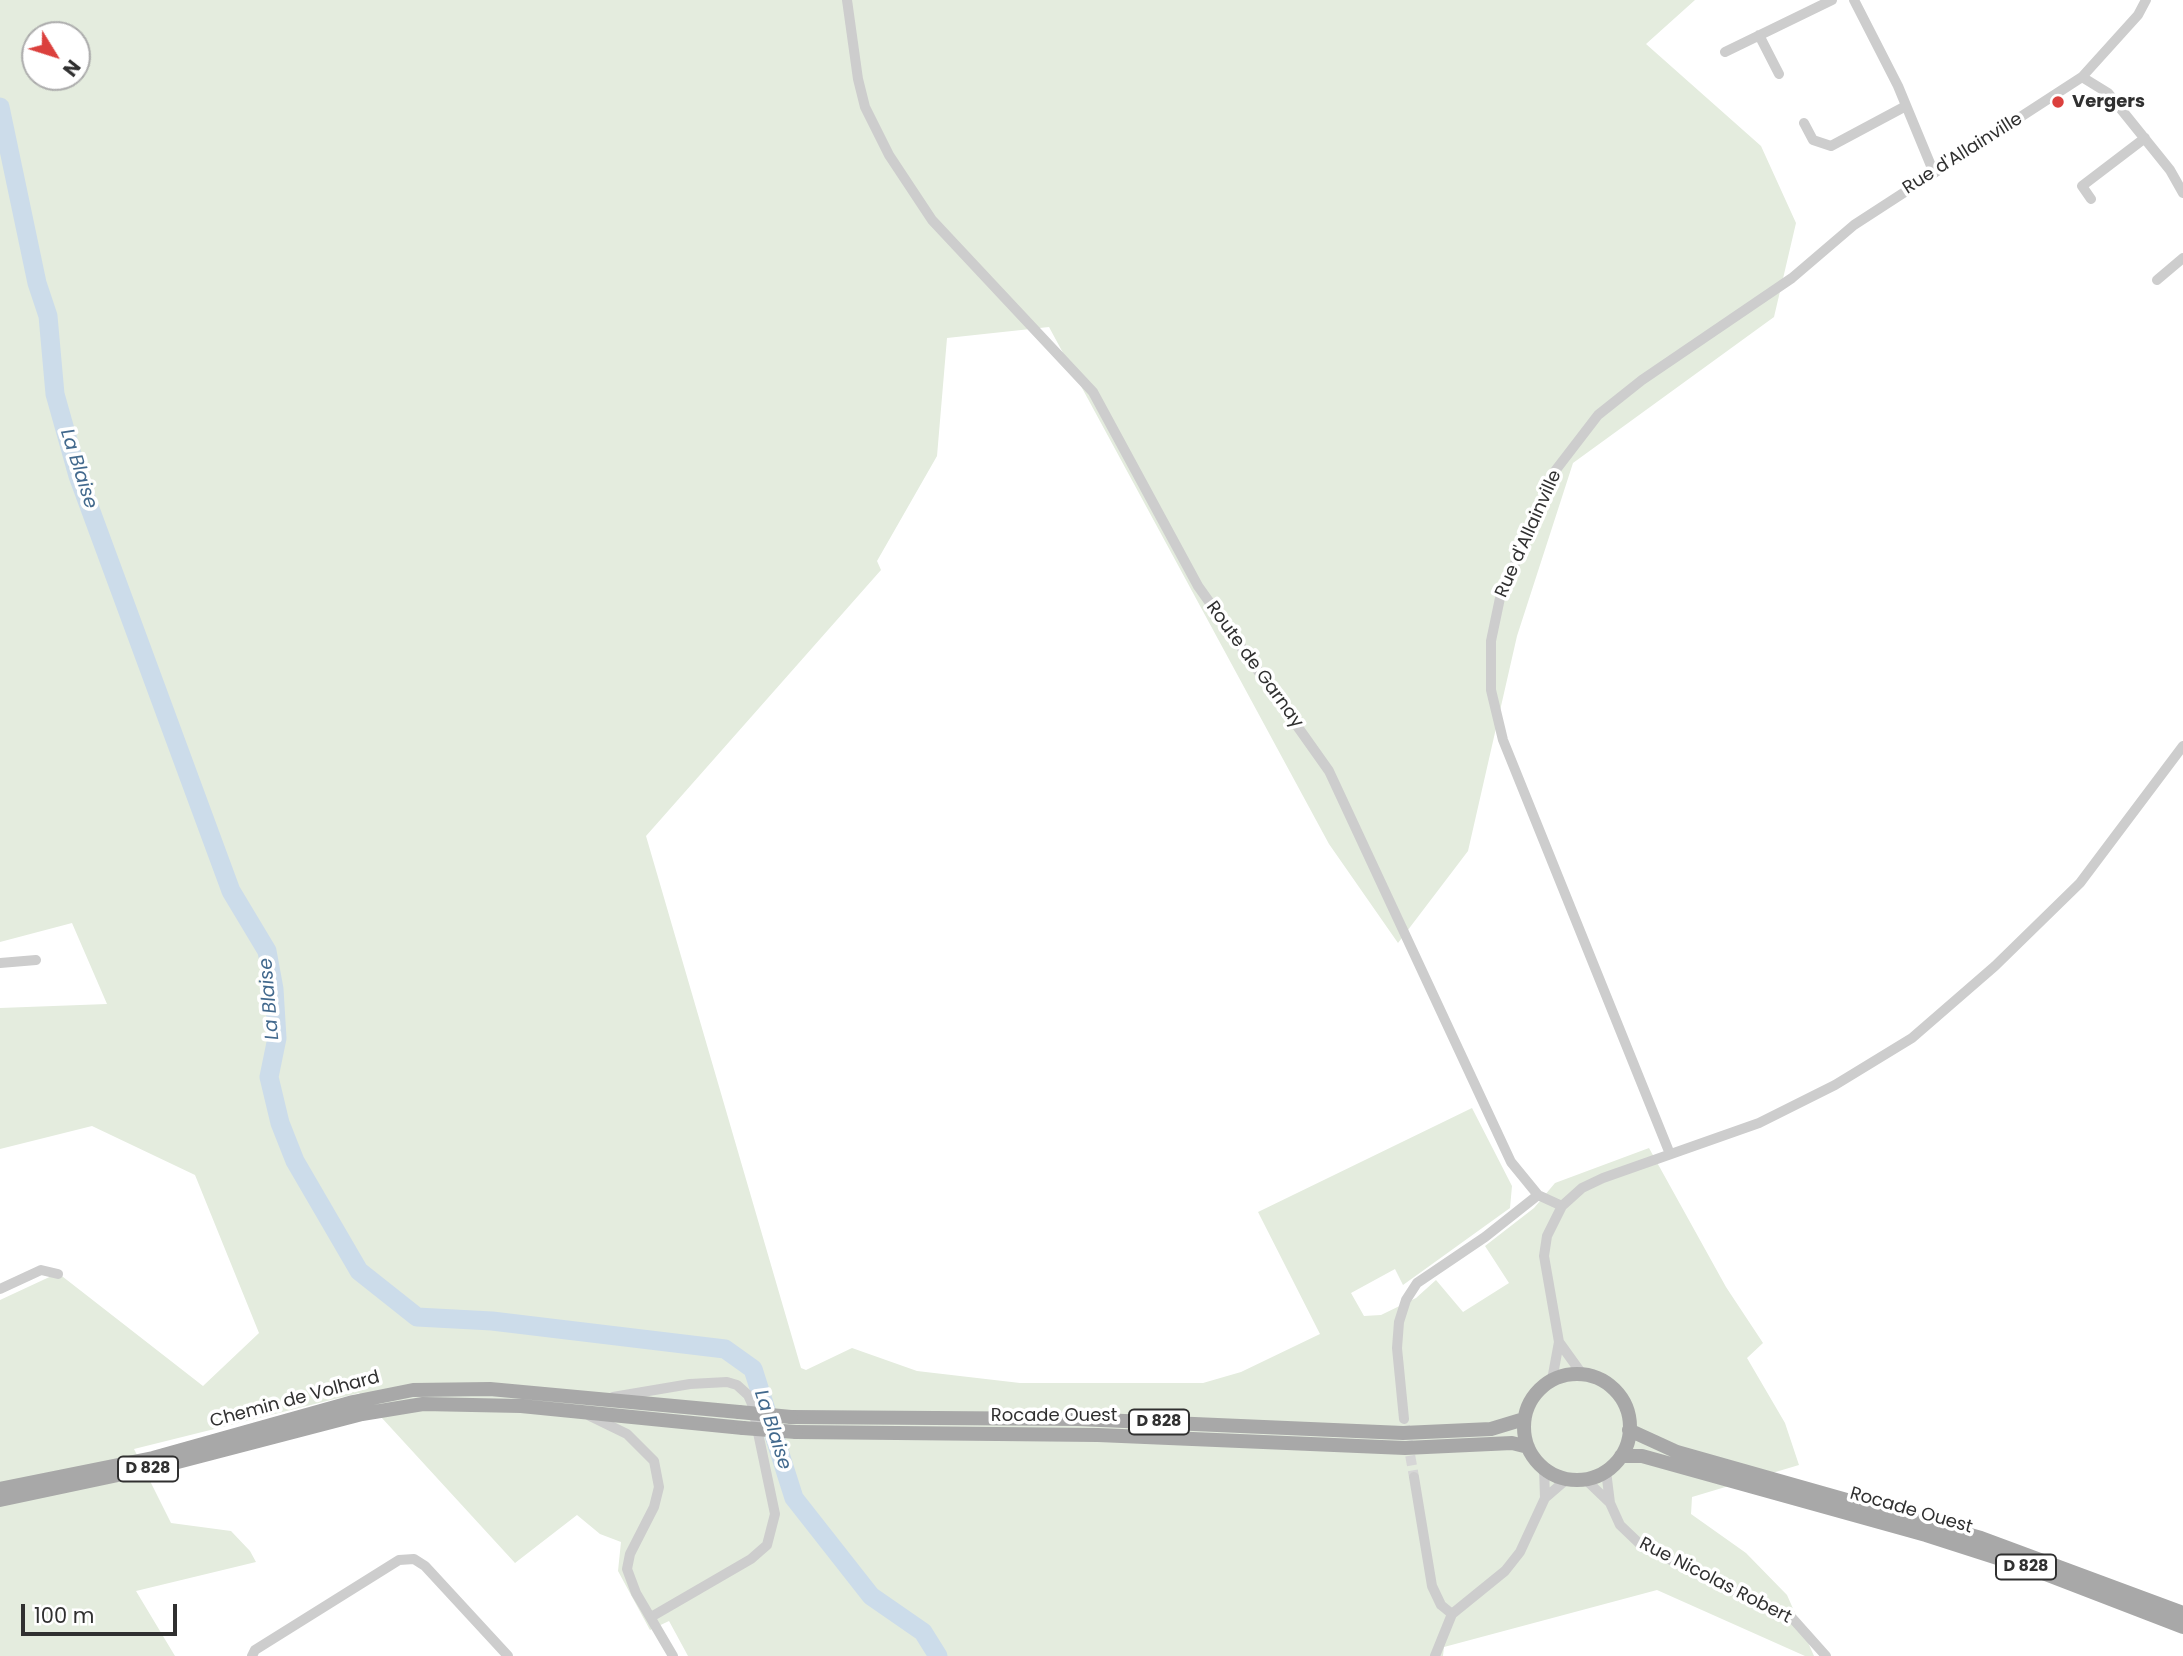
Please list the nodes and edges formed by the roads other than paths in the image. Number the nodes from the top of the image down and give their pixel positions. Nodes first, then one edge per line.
1 (847, 0) edge
2 (1832, 0) edge
3 (1854, 0) edge
4 (2146, 0) edge
5 (1759, 35) junction
6 (1725, 52) dead end
7 (1779, 74) dead end
8 (2081, 77) junction
9 (1904, 107) junction
10 (1804, 123) dead end
11 (2145, 138) junction
12 (1934, 173) junction
13 (2183, 192) edge
14 (2091, 199) dead end
15 (2183, 258) edge
16 (2157, 279) dead end
17 (2183, 746) edge
18 (36, 960) dead end
19 (0, 963) edge
20 (1670, 1154) junction
21 (1538, 1195) junction
22 (1562, 1206) junction
23 (58, 1274) dead end
24 (0, 1289) edge
25 (1559, 1342) junction
26 (1582, 1374) junction
27 (1552, 1380) junction
28 (604, 1398) junction
29 (581, 1412) junction
30 (1404, 1419) tunnel mouth
31 (1524, 1419) junction
32 (1629, 1430) junction
33 (1528, 1447) junction
34 (1621, 1456) junction
35 (1544, 1468) junction
36 (1606, 1471) junction
37 (1414, 1477) tunnel mouth
38 (1567, 1479) junction
39 (1585, 1479) junction
40 (0, 1489) edge
41 (1545, 1498) junction
42 (0, 1500) edge
43 (1610, 1503) junction
44 (2183, 1613) edge
45 (1452, 1614) junction
46 (651, 1617) junction
47 (2183, 1627) edge
48 (252, 1656) edge
49 (508, 1656) edge
50 (673, 1656) edge
51 (1436, 1656) edge
52 (1826, 1656) edge

1 - 21 street, Route de Garnay
2 - 5 street
3 - 9 street
4 - 8 street, Rue d'Allainville
5 - 6 street
5 - 7 street
8 - 11 street
8 - 12 street, Rue d'Allainville
9 - 10 street
9 - 12 street
11 - 13 street
11 - 14 street
12 - 20 street, Rue d'Allainville
15 - 16 street
17 - 20 street
18 - 19 street
20 - 22 street
21 - 22 street, Route de Garnay
21 - 30 street
22 - 25 street
23 - 24 street
25 - 26 street
25 - 27 street
26 - 27 main road
26 - 32 main road
27 - 31 main road
28 - 31 main road, Rocade Ouest / D 828, bridge
28 - 40 main road, Chemin de Volhard / D 828
28 - 46 street
29 - 33 main road, Rocade Ouest / D 828, bridge
29 - 42 main road, Chemin de Volhard / D 828
29 - 46 street
31 - 33 main road
32 - 34 main road
32 - 44 main road, Rocade Ouest / D 828
33 - 35 main road
34 - 36 main road
34 - 47 main road, Rocade Ouest / D 828
35 - 38 main road
35 - 41 street
36 - 39 main road
36 - 43 street, Rue Nicolas Robert
37 - 45 street
38 - 39 main road
38 - 41 street
39 - 43 street, Rue Nicolas Robert
41 - 45 street
43 - 52 street, Rue Nicolas Robert
45 - 51 street
46 - 50 street
48 - 49 street

